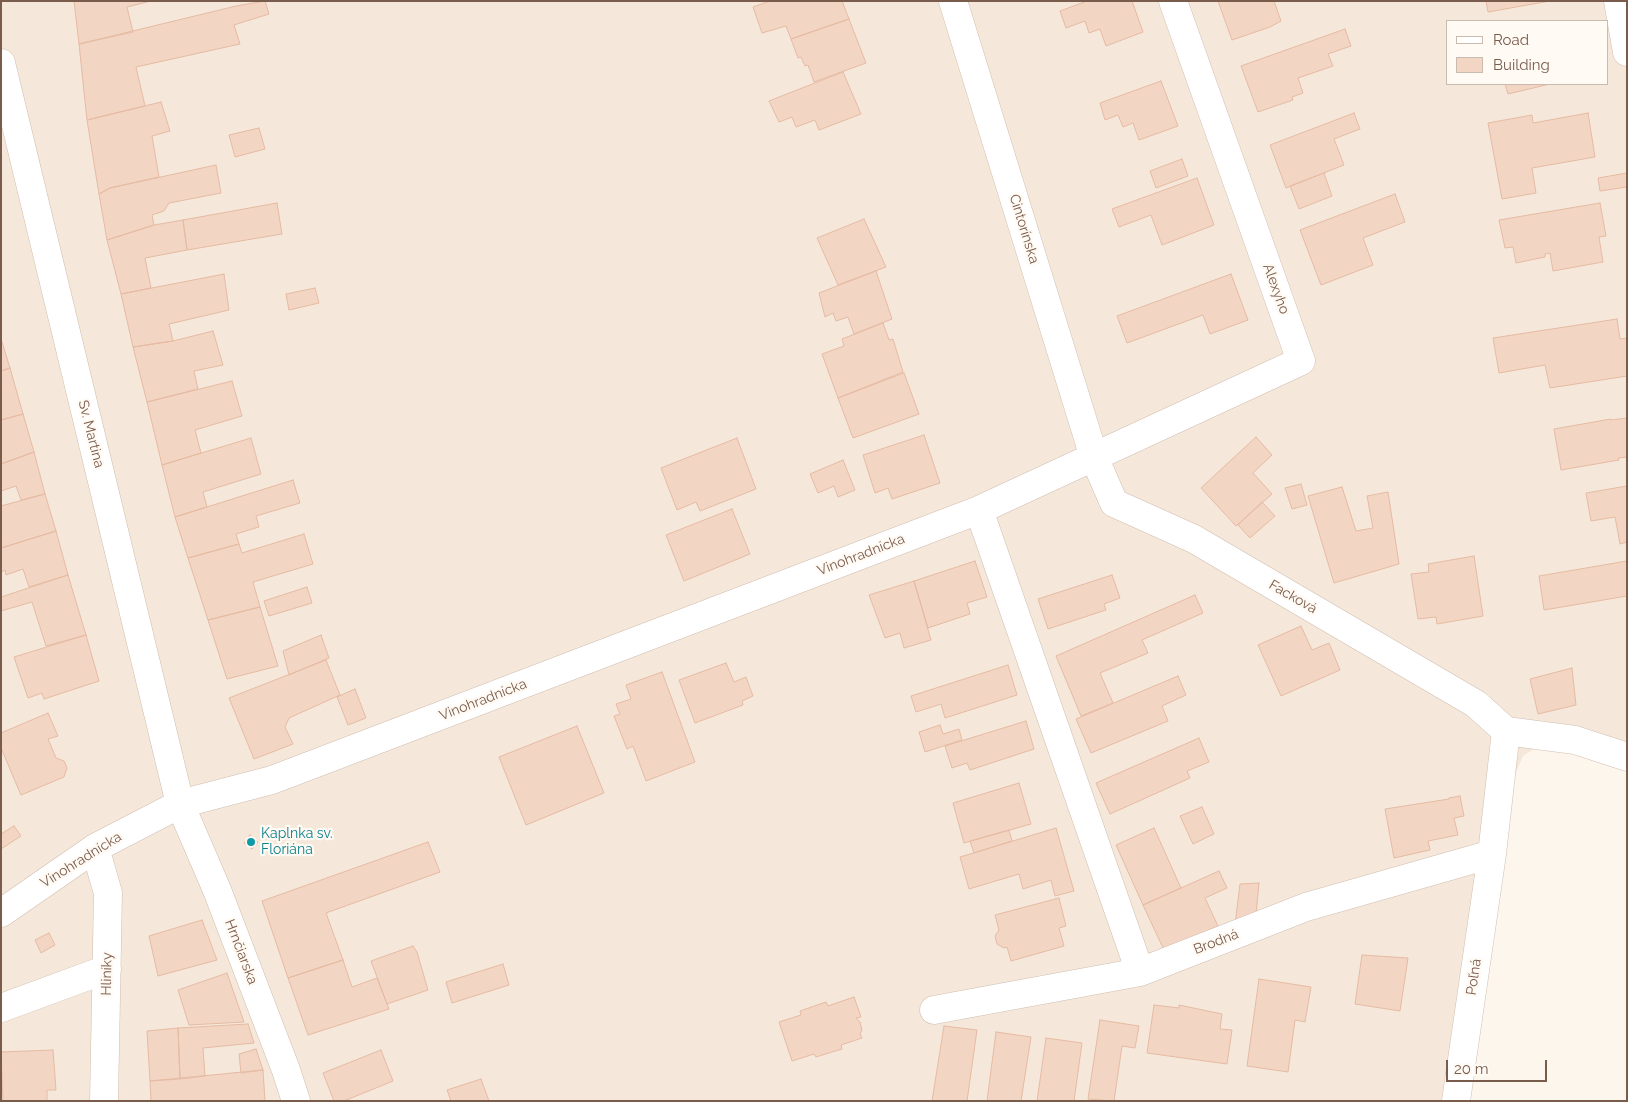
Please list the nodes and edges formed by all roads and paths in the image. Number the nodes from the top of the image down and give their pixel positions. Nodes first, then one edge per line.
1 (953, 1) edge
2 (1173, 1) edge
3 (1618, 1) edge
4 (1627, 52) edge
5 (1, 63) edge
6 (1094, 457) junction
7 (979, 510) junction
8 (1506, 731) junction
9 (1627, 757) edge
10 (180, 804) junction
11 (95, 848) junction
12 (1492, 854) junction
13 (1, 913) edge
14 (107, 969) junction
15 (1140, 972) junction
16 (1, 1008) edge
17 (934, 1010) dead end
18 (104, 1101) edge
19 (296, 1101) edge
20 (1456, 1101) edge

1 - 6 street, Cintorínska
2 - 6 street, Alexyho
3 - 4 street
5 - 10 street, Sv. Martina
6 - 7 street, Vinohradnícka
6 - 8 street, Facková
7 - 10 street, Vinohradnícka
7 - 15 street
8 - 9 street
8 - 12 street, Poľná
10 - 11 street, Vinohradnícka
10 - 19 street, Hrnčiarska
11 - 13 street, Vinohradnícka
11 - 14 street, Hliníky
12 - 15 street, Brodná
12 - 20 street, Poľná
14 - 16 street
14 - 18 street, Hliníky
15 - 17 street, Brodná

